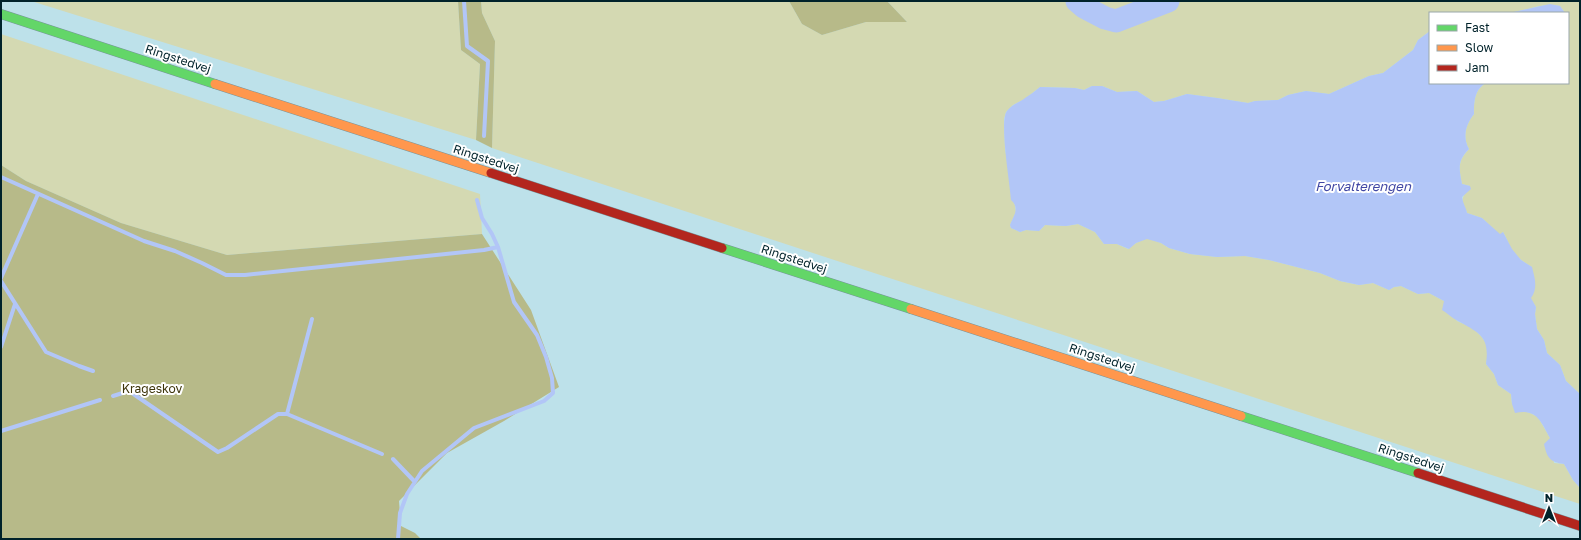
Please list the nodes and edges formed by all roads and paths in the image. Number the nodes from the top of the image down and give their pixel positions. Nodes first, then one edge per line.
1 (1, 14) edge
2 (1580, 526) edge

1 - 2 main road, Ringstedvej

